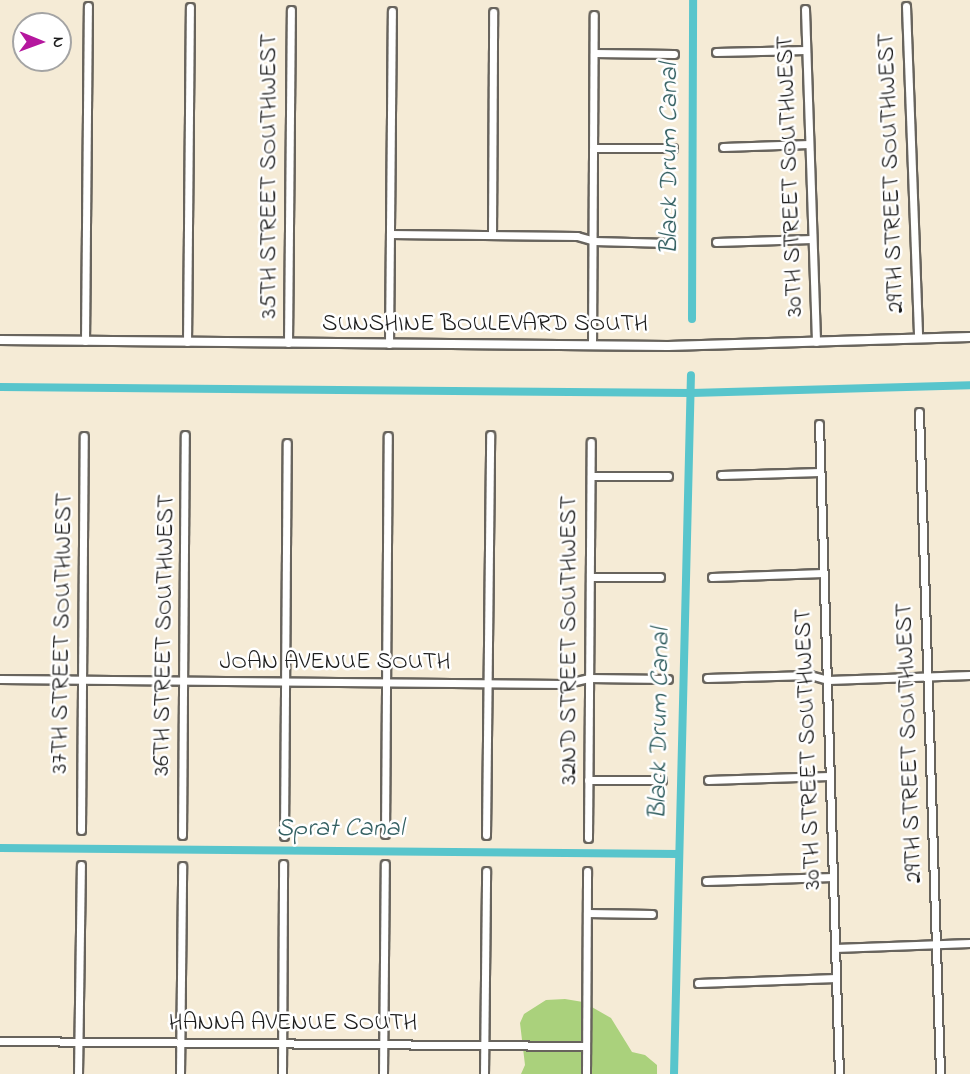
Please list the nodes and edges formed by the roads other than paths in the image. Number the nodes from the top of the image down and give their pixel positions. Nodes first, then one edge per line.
1 (88, 6) dead end
2 (906, 6) dead end
3 (190, 7) dead end
4 (805, 9) dead end
5 (291, 10) dead end
6 (392, 12) dead end
7 (493, 12) dead end
8 (594, 15) dead end
9 (806, 50) junction
10 (716, 52) dead end
11 (594, 53) junction
12 (674, 54) dead end
13 (809, 144) junction
14 (723, 147) dead end
15 (594, 148) junction
16 (673, 148) dead end
17 (390, 234) junction
18 (492, 235) junction
19 (812, 239) junction
20 (594, 241) junction
21 (716, 242) dead end
22 (669, 243) dead end
23 (970, 337) edge
24 (918, 338) junction
25 (0, 340) edge
26 (85, 341) junction
27 (187, 342) junction
28 (816, 342) junction
29 (288, 343) junction
30 (389, 344) junction
31 (592, 345) junction
32 (919, 412) dead end
33 (819, 423) dead end
34 (185, 435) dead end
35 (490, 435) dead end
36 (84, 436) dead end
37 (388, 436) dead end
38 (591, 442) dead end
39 (287, 443) dead end
40 (820, 472) junction
41 (722, 475) dead end
42 (591, 476) junction
43 (668, 476) dead end
44 (823, 573) junction
45 (590, 576) junction
46 (660, 577) dead end
47 (712, 577) dead end
48 (970, 675) edge
49 (928, 677) junction
50 (589, 678) junction
51 (707, 678) dead end
52 (668, 679) dead end
53 (0, 680) edge
54 (82, 680) junction
55 (183, 681) junction
56 (828, 681) junction
57 (285, 682) junction
58 (386, 682) junction
59 (488, 684) junction
60 (829, 776) junction
61 (588, 780) junction
62 (662, 780) dead end
63 (708, 780) dead end
64 (81, 830) dead end
65 (385, 834) dead end
66 (182, 835) dead end
67 (486, 835) dead end
68 (284, 836) dead end
69 (588, 838) dead end
70 (283, 864) dead end
71 (385, 864) dead end
72 (81, 865) dead end
73 (182, 866) dead end
74 (486, 871) dead end
75 (587, 871) dead end
76 (833, 877) junction
77 (706, 881) dead end
78 (587, 913) junction
79 (652, 914) dead end
80 (970, 944) edge
81 (936, 945) junction
82 (835, 948) junction
83 (836, 978) junction
84 (698, 983) dead end
85 (0, 1041) edge
86 (79, 1042) junction
87 (180, 1043) junction
88 (282, 1044) junction
89 (383, 1044) junction
90 (484, 1045) junction
91 (586, 1046) junction
92 (78, 1074) edge
93 (180, 1074) edge
94 (282, 1074) edge
95 (383, 1074) edge
96 (484, 1074) edge
97 (586, 1074) edge
98 (839, 1074) edge
99 (940, 1074) edge

1 - 26 street
2 - 24 street, 29TH STREET SOUTHWEST
3 - 27 street
4 - 9 street, 30TH STREET SOUTHWEST
5 - 29 street, 35TH STREET SOUTHWEST
6 - 17 street
7 - 18 street
8 - 11 street
9 - 10 street
9 - 13 street, 30TH STREET SOUTHWEST
11 - 12 street
11 - 15 street
13 - 14 street
13 - 19 street, 30TH STREET SOUTHWEST
15 - 16 street
15 - 20 street
17 - 18 street
17 - 30 street
18 - 20 street
19 - 21 street
19 - 28 street, 30TH STREET SOUTHWEST
20 - 22 street
20 - 31 street
23 - 24 street, SUNSHINE BOULEVARD SOUTH
24 - 28 street, SUNSHINE BOULEVARD SOUTH
25 - 26 street, SUNSHINE BOULEVARD SOUTH
26 - 27 street, SUNSHINE BOULEVARD SOUTH
27 - 29 street, SUNSHINE BOULEVARD SOUTH
28 - 31 street, SUNSHINE BOULEVARD SOUTH
29 - 30 street, SUNSHINE BOULEVARD SOUTH
30 - 31 street, SUNSHINE BOULEVARD SOUTH
32 - 49 street, 29TH STREET SOUTHWEST
33 - 40 street, 30TH STREET SOUTHWEST
34 - 55 street, 36TH STREET SOUTHWEST
35 - 59 street
36 - 54 street, 37TH STREET SOUTHWEST
37 - 58 street
38 - 42 street, 32ND STREET SOUTHWEST
39 - 57 street
40 - 41 street
40 - 44 street, 30TH STREET SOUTHWEST
42 - 43 street
42 - 45 street, 32ND STREET SOUTHWEST
44 - 47 street
44 - 56 street, 30TH STREET SOUTHWEST
45 - 46 street
45 - 50 street, 32ND STREET SOUTHWEST
48 - 49 street
49 - 56 street
49 - 81 street, 29TH STREET SOUTHWEST
50 - 52 street, JOAN AVENUE SOUTH
50 - 59 street, JOAN AVENUE SOUTH
50 - 61 street, 32ND STREET SOUTHWEST
51 - 56 street
53 - 54 street, JOAN AVENUE SOUTH
54 - 55 street, JOAN AVENUE SOUTH
54 - 64 street, 37TH STREET SOUTHWEST
55 - 57 street, JOAN AVENUE SOUTH
55 - 66 street, 36TH STREET SOUTHWEST
56 - 60 street, 30TH STREET SOUTHWEST
57 - 58 street, JOAN AVENUE SOUTH
57 - 68 street
58 - 59 street, JOAN AVENUE SOUTH
58 - 65 street
59 - 67 street
60 - 63 street
60 - 76 street, 30TH STREET SOUTHWEST
61 - 62 street
61 - 69 street, 32ND STREET SOUTHWEST
70 - 88 street
71 - 89 street
72 - 86 street
73 - 87 street
74 - 90 street
75 - 78 street
76 - 77 street
76 - 82 street, 30TH STREET SOUTHWEST
78 - 79 street
78 - 91 street
80 - 81 street
81 - 82 street
81 - 99 street, 29TH STREET SOUTHWEST
82 - 83 street, 30TH STREET SOUTHWEST
83 - 84 street
83 - 98 street, 30TH STREET SOUTHWEST
85 - 86 street, HANNA AVENUE SOUTH
86 - 87 street, HANNA AVENUE SOUTH
86 - 92 street
87 - 88 street, HANNA AVENUE SOUTH
87 - 93 street
88 - 89 street, HANNA AVENUE SOUTH
88 - 94 street
89 - 90 street, HANNA AVENUE SOUTH
89 - 95 street
90 - 91 street, HANNA AVENUE SOUTH
90 - 96 street
91 - 97 street

